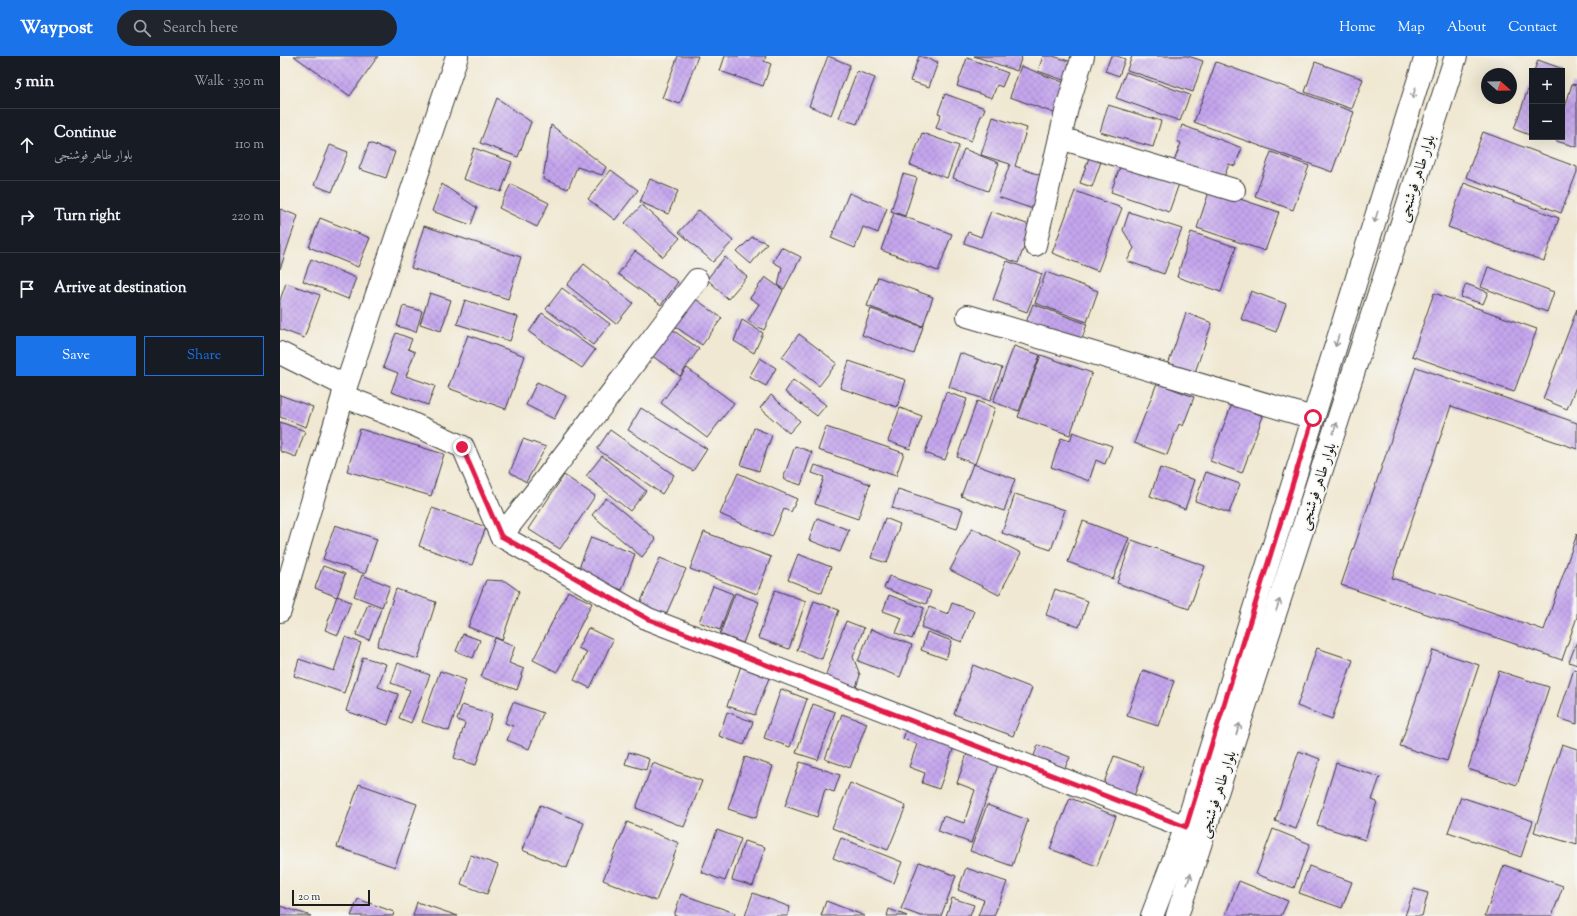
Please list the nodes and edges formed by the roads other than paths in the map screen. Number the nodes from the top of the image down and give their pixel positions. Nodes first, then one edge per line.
1 (457, 56) edge
2 (1083, 56) edge
3 (1426, 56) edge
4 (1456, 56) edge
5 (1060, 138) junction
6 (1234, 190) dead end
7 (1035, 245) dead end
8 (697, 280) dead end
9 (968, 316) dead end
10 (280, 353) edge
11 (344, 391) junction
12 (1313, 418) junction
13 (501, 536) junction
14 (280, 611) edge
15 (1186, 827) junction
16 (1152, 916) edge
17 (1177, 916) edge

1 - 11 street
2 - 5 street
3 -> 12 street, بلوار طاهر فوشنجی
17 -> 4 street, بلوار طاهر فوشنجی
5 - 6 street
5 - 7 street
8 - 13 street
9 - 12 street
10 - 11 street
11 - 13 street
11 - 14 street
12 - 15 street, بلوار طاهر فوشنجی
13 - 15 street
15 - 16 street, بلوار طاهر فوشنجی

